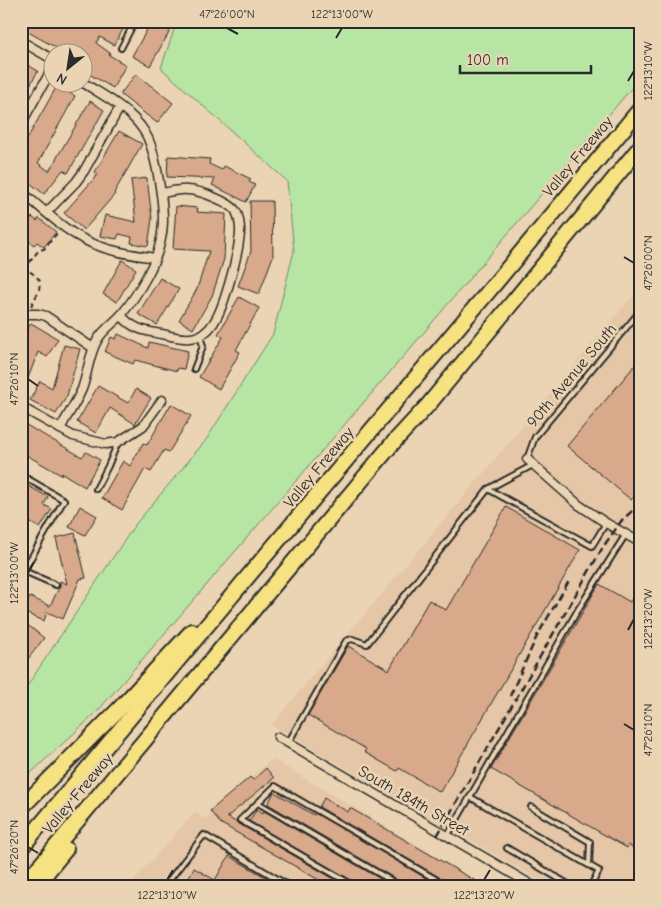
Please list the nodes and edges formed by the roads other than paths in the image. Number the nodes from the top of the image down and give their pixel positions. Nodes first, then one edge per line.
1 (135, 21) edge
2 (21, 41) edge
3 (121, 48) dead end
4 (42, 53) edge
5 (42, 86) edge
6 (92, 89) edge
7 (120, 107) junction
8 (641, 108) edge
9 (641, 119) edge
10 (21, 124) edge
11 (641, 146) edge
12 (21, 191) edge
13 (162, 193) junction
14 (47, 212) junction
15 (155, 258) junction
16 (641, 310) edge
17 (21, 314) edge
18 (121, 315) junction
19 (200, 336) junction
20 (93, 348) junction
21 (194, 369) dead end
22 (162, 400) dead end
23 (21, 407) edge
24 (60, 429) junction
25 (118, 442) junction
26 (527, 459) joint
27 (533, 465) junction
28 (21, 475) edge
29 (488, 488) junction
30 (96, 489) dead end
31 (606, 523) junction
32 (626, 534) junction
33 (641, 543) edge
34 (24, 571) junction
35 (250, 574) junction
36 (21, 578) edge
37 (56, 585) dead end
38 (278, 737) dead end
39 (288, 743) junction
40 (470, 797) junction
41 (258, 803) junction
42 (531, 807) dead end
43 (21, 808) edge
44 (76, 822) junction
45 (448, 835) junction
46 (21, 848) edge
47 (507, 848) dead end
48 (21, 860) edge
49 (589, 865) junction
50 (641, 878) edge
51 (22, 887) edge
52 (35, 887) edge
53 (164, 887) edge
54 (291, 887) edge
55 (356, 887) edge
56 (402, 887) edge
57 (449, 887) edge
58 (535, 887) edge
59 (573, 887) edge
60 (590, 887) edge
61 (635, 887) edge

1 - 3 lane
2 - 4 street
5 - 10 street
6 - 7 street
7 - 13 street
7 - 14 street
8 - 35 highway, Valley Freeway
9 - 48 highway
11 - 44 highway, Valley Freeway
12 - 14 street
13 - 15 street
13 - 19 street
14 - 15 street
15 - 18 street
16 - 26 lane, 90th Avenue South
17 - 20 street
18 - 19 street
18 - 20 street
19 - 21 lane
20 - 24 street
22 - 25 street
23 - 24 street
24 - 25 street
25 - 30 lane
26 - 27 street
27 - 29 lane
27 - 31 street
28 - 34 lane
29 - 31 lane
29 - 39 lane
31 - 32 street
32 - 33 street
32 - 40 lane
34 - 36 lane
34 - 37 lane
35 - 43 highway
35 - 46 highway, Valley Freeway
38 - 39 street, South 184th Street
39 - 45 street, South 184th Street
40 - 45 lane
40 - 49 lane
41 - 55 lane
41 - 56 lane
41 - 57 lane
42 - 49 lane
44 - 51 highway, Valley Freeway
44 - 52 highway
45 - 58 street, South 184th Street
47 - 59 lane
49 - 60 lane
50 - 61 lane
53 - 54 lane

